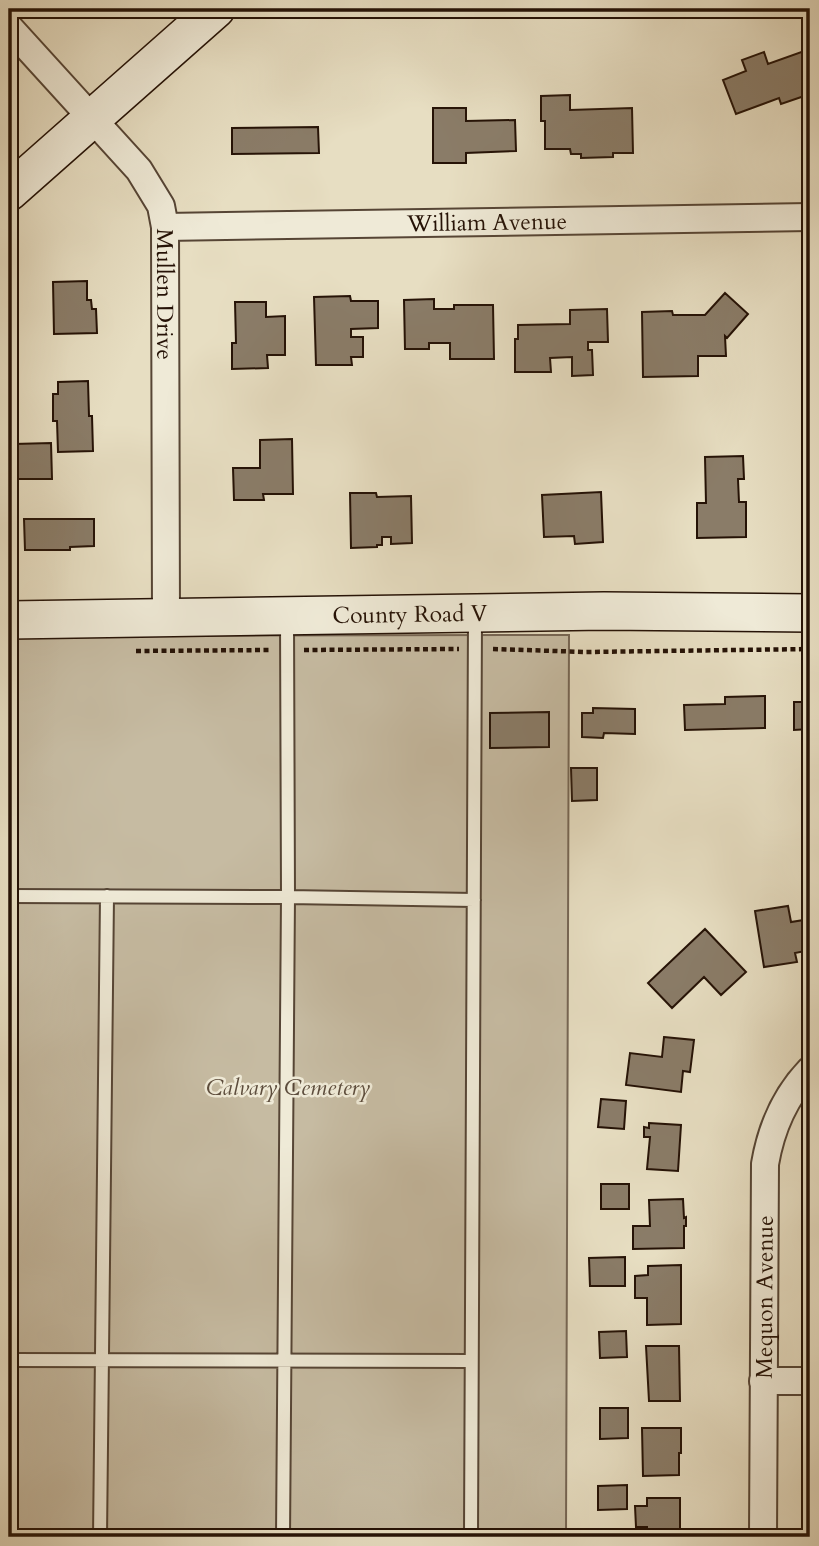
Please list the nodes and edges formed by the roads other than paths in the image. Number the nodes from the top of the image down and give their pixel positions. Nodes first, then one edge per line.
1 (216, 9) edge
2 (9, 27) edge
3 (91, 119) junction
4 (9, 192) edge
5 (810, 217) edge
6 (165, 226) junction
7 (810, 613) edge
8 (166, 618) junction
9 (9, 620) edge
10 (475, 631) junction
11 (287, 633) junction
12 (9, 896) edge
13 (107, 896) junction
14 (288, 897) junction
15 (474, 900) junction
16 (810, 1070) edge
17 (9, 1360) edge
18 (284, 1360) junction
19 (102, 1361) junction
20 (471, 1361) junction
21 (763, 1381) junction
22 (810, 1381) edge
23 (100, 1537) edge
24 (283, 1537) edge
25 (471, 1537) edge
26 (763, 1537) edge

1 - 3 main road
2 - 3 street, Mullen Drive
3 - 4 main road
3 - 6 street, Mullen Drive
5 - 6 street, William Avenue
6 - 8 street, Mullen Drive
7 - 10 main road, County Road V
8 - 9 main road, County Road V
8 - 11 main road, County Road V
10 - 11 main road, County Road V
10 - 15 lane
11 - 14 lane
12 - 13 lane
13 - 14 lane
13 - 19 lane
14 - 15 lane
14 - 18 lane
15 - 20 lane
16 - 21 street, Mequon Avenue
17 - 19 lane
18 - 19 lane
18 - 20 lane
18 - 24 lane
19 - 23 lane
20 - 25 lane
21 - 22 street
21 - 26 street, Mequon Avenue

